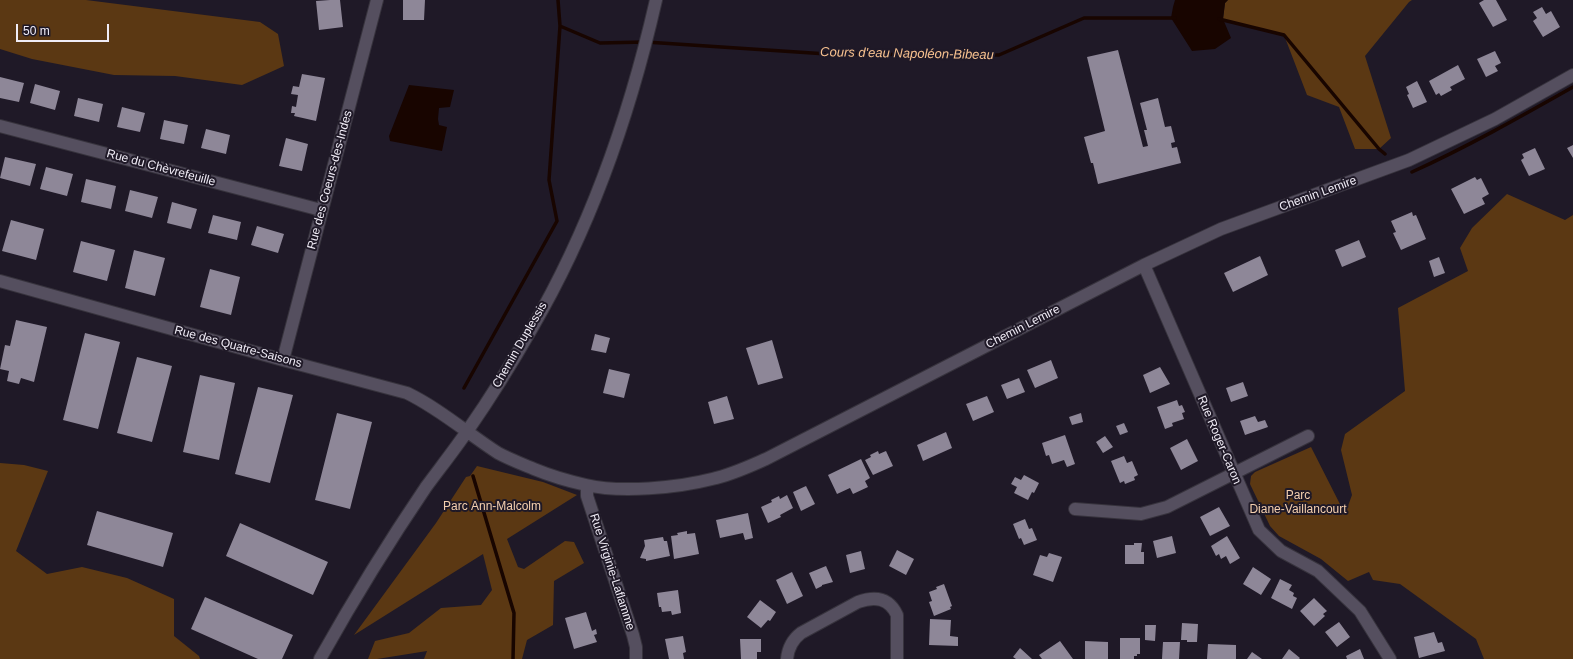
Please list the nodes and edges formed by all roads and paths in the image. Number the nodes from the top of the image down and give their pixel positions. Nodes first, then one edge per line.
1 (377, 0) edge
2 (656, 0) edge
3 (1573, 76) edge
4 (0, 126) edge
5 (321, 210) junction
6 (1144, 265) junction
7 (0, 281) edge
8 (283, 360) junction
9 (467, 431) junction
10 (1308, 436) dead end
11 (1234, 473) junction
12 (587, 486) junction
13 (1075, 509) dead end
14 (320, 659) edge
15 (636, 659) edge
16 (787, 659) edge
17 (897, 659) edge
18 (1390, 659) edge

1 - 5 street, Rue des Coeurs-des-Indes
2 - 9 street, Chemin Duplessis
3 - 6 street, Chemin Lemire
4 - 5 street, Rue du Chèvrefeuille
5 - 8 street, Rue des Coeurs-des-Indes
6 - 11 street, Rue Roger-Caron
6 - 12 street, Chemin Lemire
7 - 8 street, Rue des Quatre-Saisons
8 - 9 street, Rue des Quatre-Saisons
9 - 12 street, Chemin Lemire
9 - 14 street, Chemin Duplessis
10 - 11 street
11 - 13 street
11 - 18 street, Rue Roger-Caron
12 - 15 street, Rue Virginie-Laflamme
16 - 17 street

